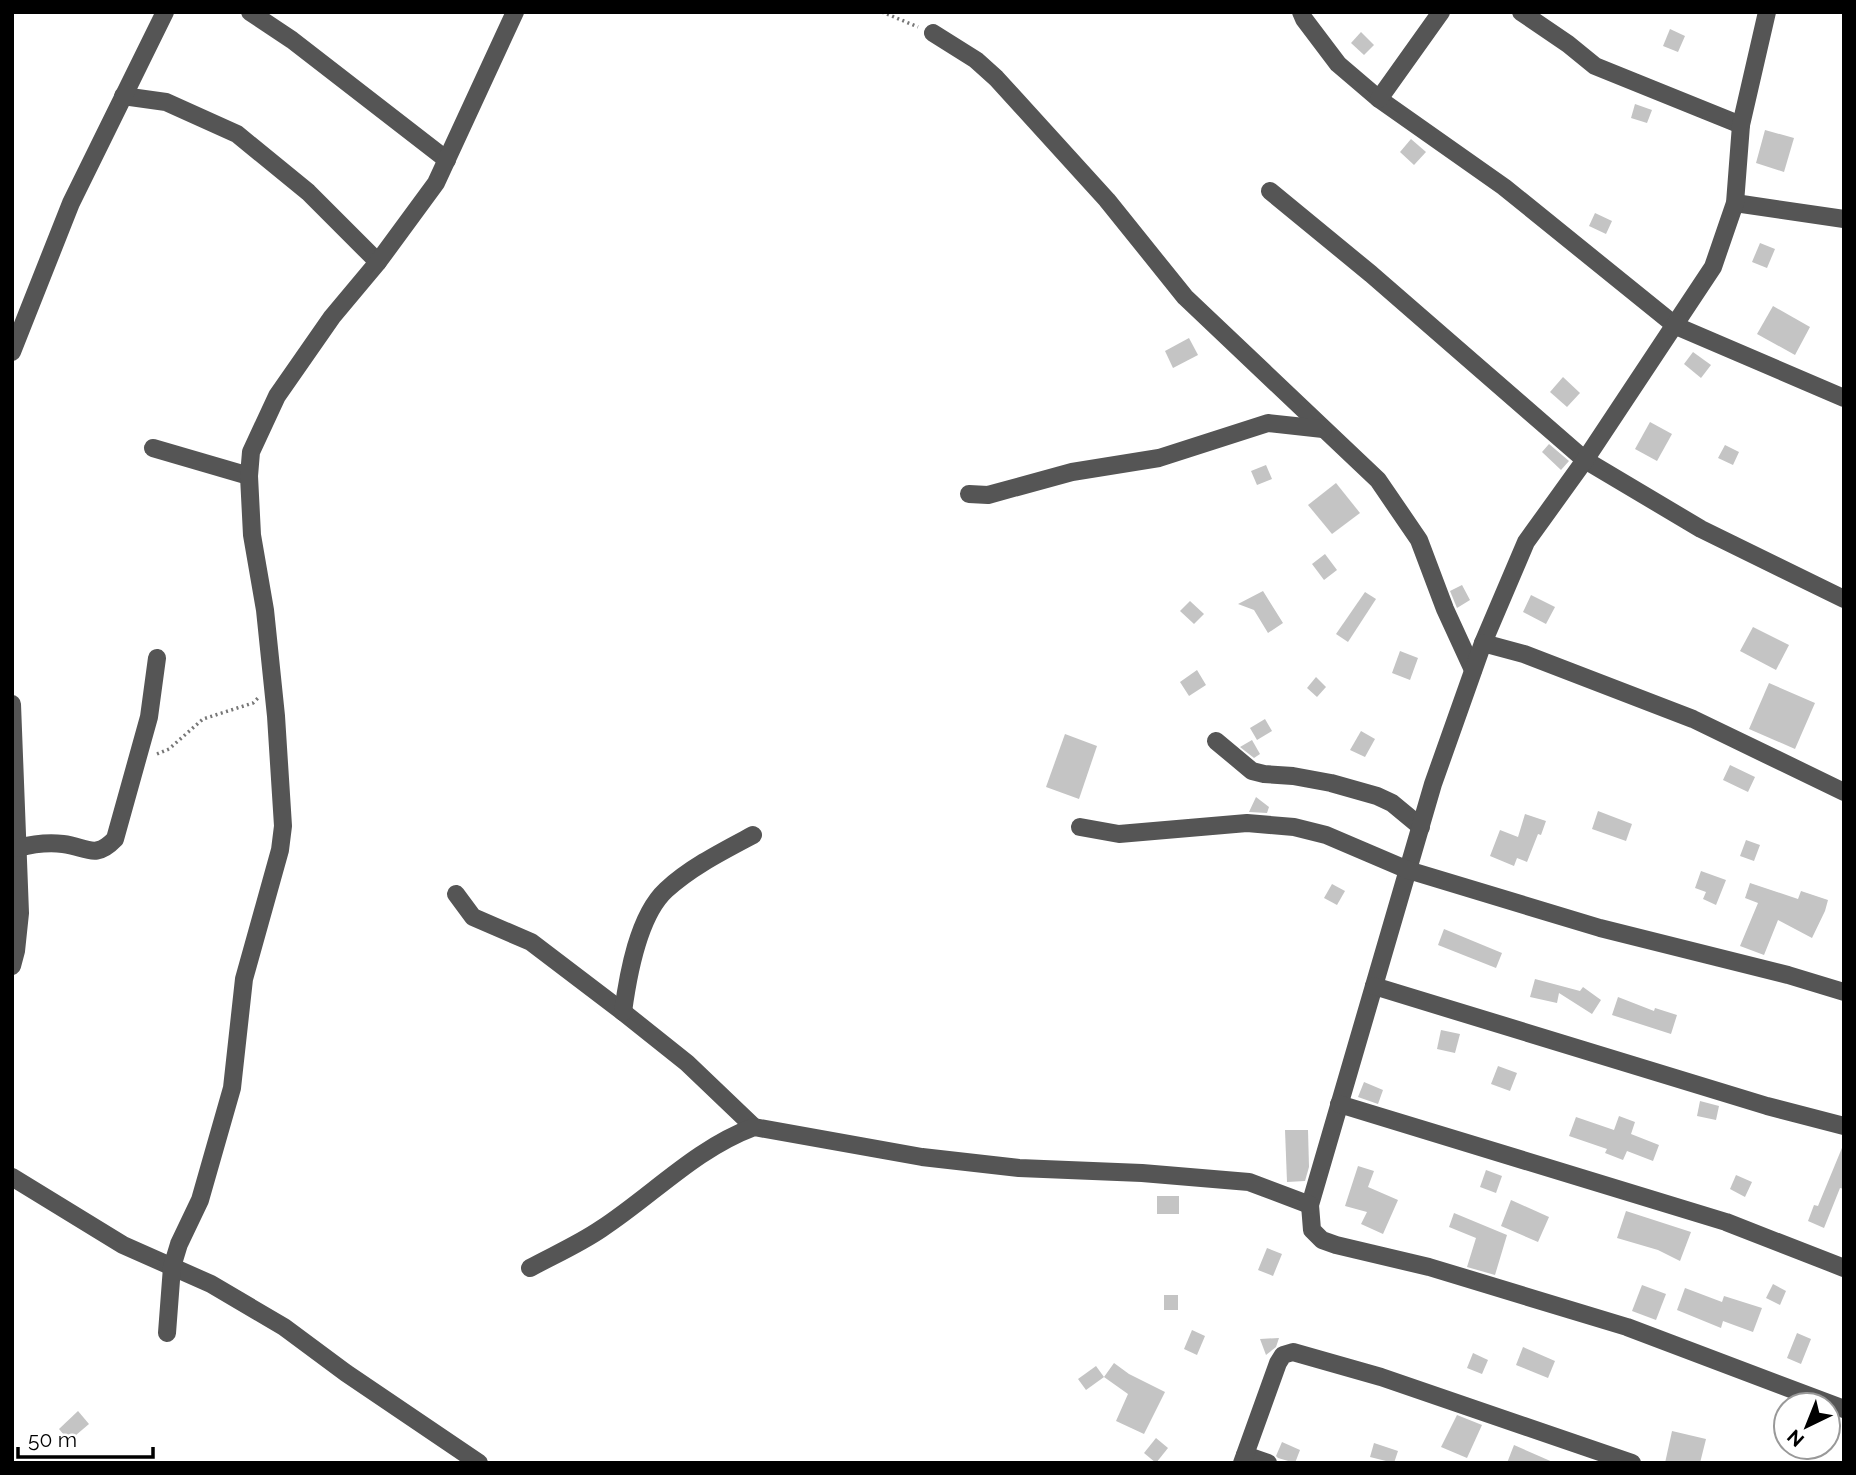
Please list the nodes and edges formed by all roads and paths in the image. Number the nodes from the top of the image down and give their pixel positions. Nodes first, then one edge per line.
1 (165, 12) edge
2 (250, 12) edge
3 (514, 12) edge
4 (882, 12) edge
5 (1301, 12) edge
6 (1441, 12) edge
7 (1521, 12) edge
8 (1767, 12) edge
9 (933, 33) joint
10 (123, 96) junction
11 (1379, 99) junction
12 (1741, 125) junction
13 (447, 160) junction
14 (1270, 191) dead end
15 (1734, 203) junction
16 (1844, 219) edge
17 (378, 262) junction
18 (1676, 326) junction
19 (12, 352) edge
20 (1844, 398) edge
21 (1323, 429) junction
22 (153, 448) dead end
23 (1585, 460) junction
24 (249, 476) junction
25 (969, 494) dead end
26 (1844, 598) edge
27 (1483, 643) junction
28 (157, 658) dead end
29 (1473, 670) junction
30 (273, 685) junction
31 (12, 704) edge
32 (1216, 741) dead end
33 (137, 759) junction
34 (1844, 792) edge
35 (1080, 827) dead end
36 (1421, 827) junction
37 (753, 835) dead end
38 (18, 848) junction
39 (1408, 870) junction
40 (456, 894) dead end
41 (12, 966) edge
42 (1374, 986) junction
43 (1844, 992) edge
44 (623, 1012) junction
45 (1339, 1104) junction
46 (1844, 1126) edge
47 (754, 1127) junction
48 (12, 1177) edge
49 (1310, 1205) junction
50 (172, 1267) junction
51 (530, 1268) dead end
52 (1844, 1268) edge
53 (167, 1333) dead end
54 (1844, 1409) edge
55 (1243, 1459) edge
56 (479, 1463) edge
57 (1268, 1463) edge
58 (1632, 1463) edge

1 - 10 street
2 - 13 street
3 - 13 street
4 - 9 path
5 - 11 street
6 - 11 street
7 - 12 street
8 - 12 street
9 - 21 street
10 - 17 street
10 - 19 street
11 - 18 street
12 - 15 street
13 - 17 street
14 - 23 street
15 - 16 street
15 - 18 street
17 - 24 street
18 - 20 street
18 - 23 street
21 - 25 street
21 - 29 street
22 - 24 street
23 - 26 street
23 - 27 street
24 - 30 street
27 - 29 street
27 - 34 street
28 - 33 street
29 - 36 street
30 - 33 path
30 - 50 street
31 - 38 street
32 - 36 street
33 - 38 street
35 - 39 street
36 - 39 street
37 - 44 street
38 - 41 street
39 - 42 street
39 - 43 street
40 - 44 street
42 - 45 street
42 - 46 street
44 - 47 street
45 - 49 street
45 - 52 street
47 - 49 street
47 - 51 street
48 - 50 street
49 - 54 street
50 - 53 street
50 - 56 street
55 - 57 street
55 - 58 street

